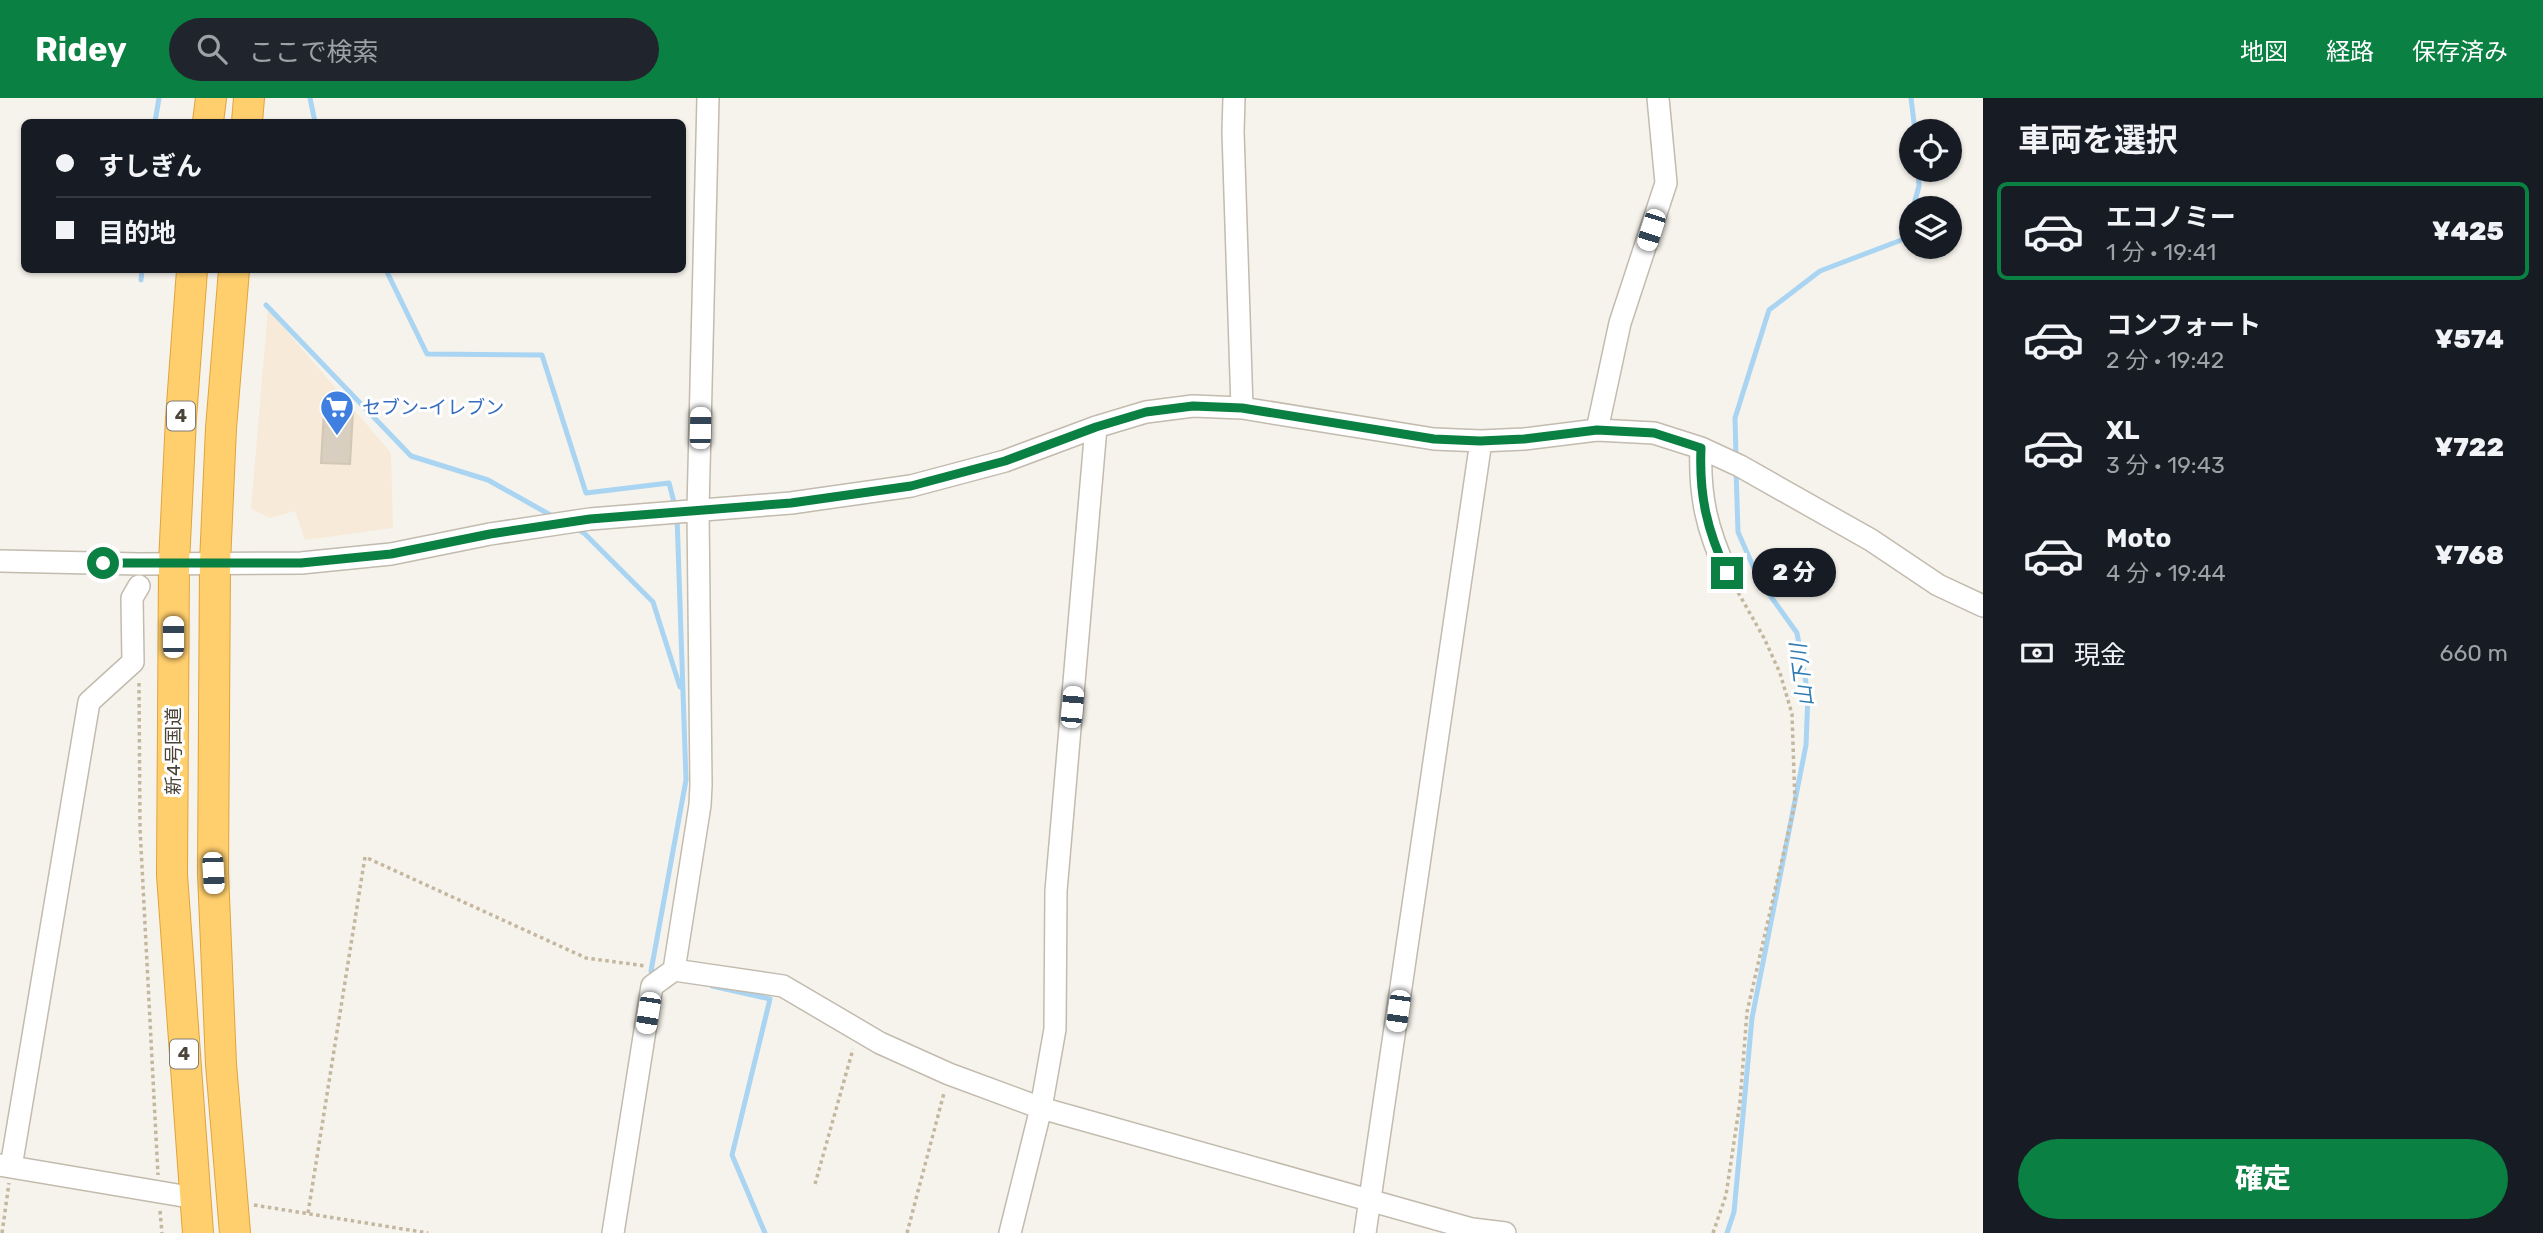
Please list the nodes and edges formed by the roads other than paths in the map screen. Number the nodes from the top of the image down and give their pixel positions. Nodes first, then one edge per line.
1 (211, 98) edge
2 (249, 98) edge
3 (708, 98) edge
4 (1234, 98) edge
5 (1658, 98) edge
6 (208, 119) edge
7 (247, 119) edge
8 (191, 273) edge
9 (234, 273) edge
10 (1242, 408) junction
11 (1096, 427) junction
12 (1597, 430) junction
13 (1480, 441) junction
14 (1701, 448) junction
15 (698, 510) junction
16 (0, 561) edge
17 (215, 563) junction
18 (174, 564) junction
19 (1727, 573) road end
20 (139, 586) dead end
21 (1983, 606) edge
22 (674, 970) junction
23 (1041, 1108) junction
24 (6, 1166) edge
25 (195, 1198) junction
26 (1370, 1201) junction
27 (198, 1233) edge
28 (235, 1233) edge
29 (613, 1233) edge
30 (1010, 1233) edge
31 (1365, 1233) edge
32 (1505, 1233) edge

1 - 6 highway
2 - 7 highway
3 - 15 street
4 - 10 street
5 - 12 street
8 - 18 highway, 新4号国道 / 4
9 - 17 highway, 4
10 - 11 street
10 - 13 street
11 - 15 street
11 - 23 street
12 - 13 street
12 - 14 street
13 - 26 street
14 - 19 street
14 - 21 street
15 - 17 street
15 - 22 street
16 - 18 street
17 - 18 street
17 - 28 highway, 4
18 - 25 highway, 新4号国道 / 4
20 - 24 street
22 - 23 street
22 - 29 street
23 - 26 street
23 - 30 street
24 - 25 street
25 - 27 highway, 新4号国道 / 4
26 - 31 street
26 - 32 street

